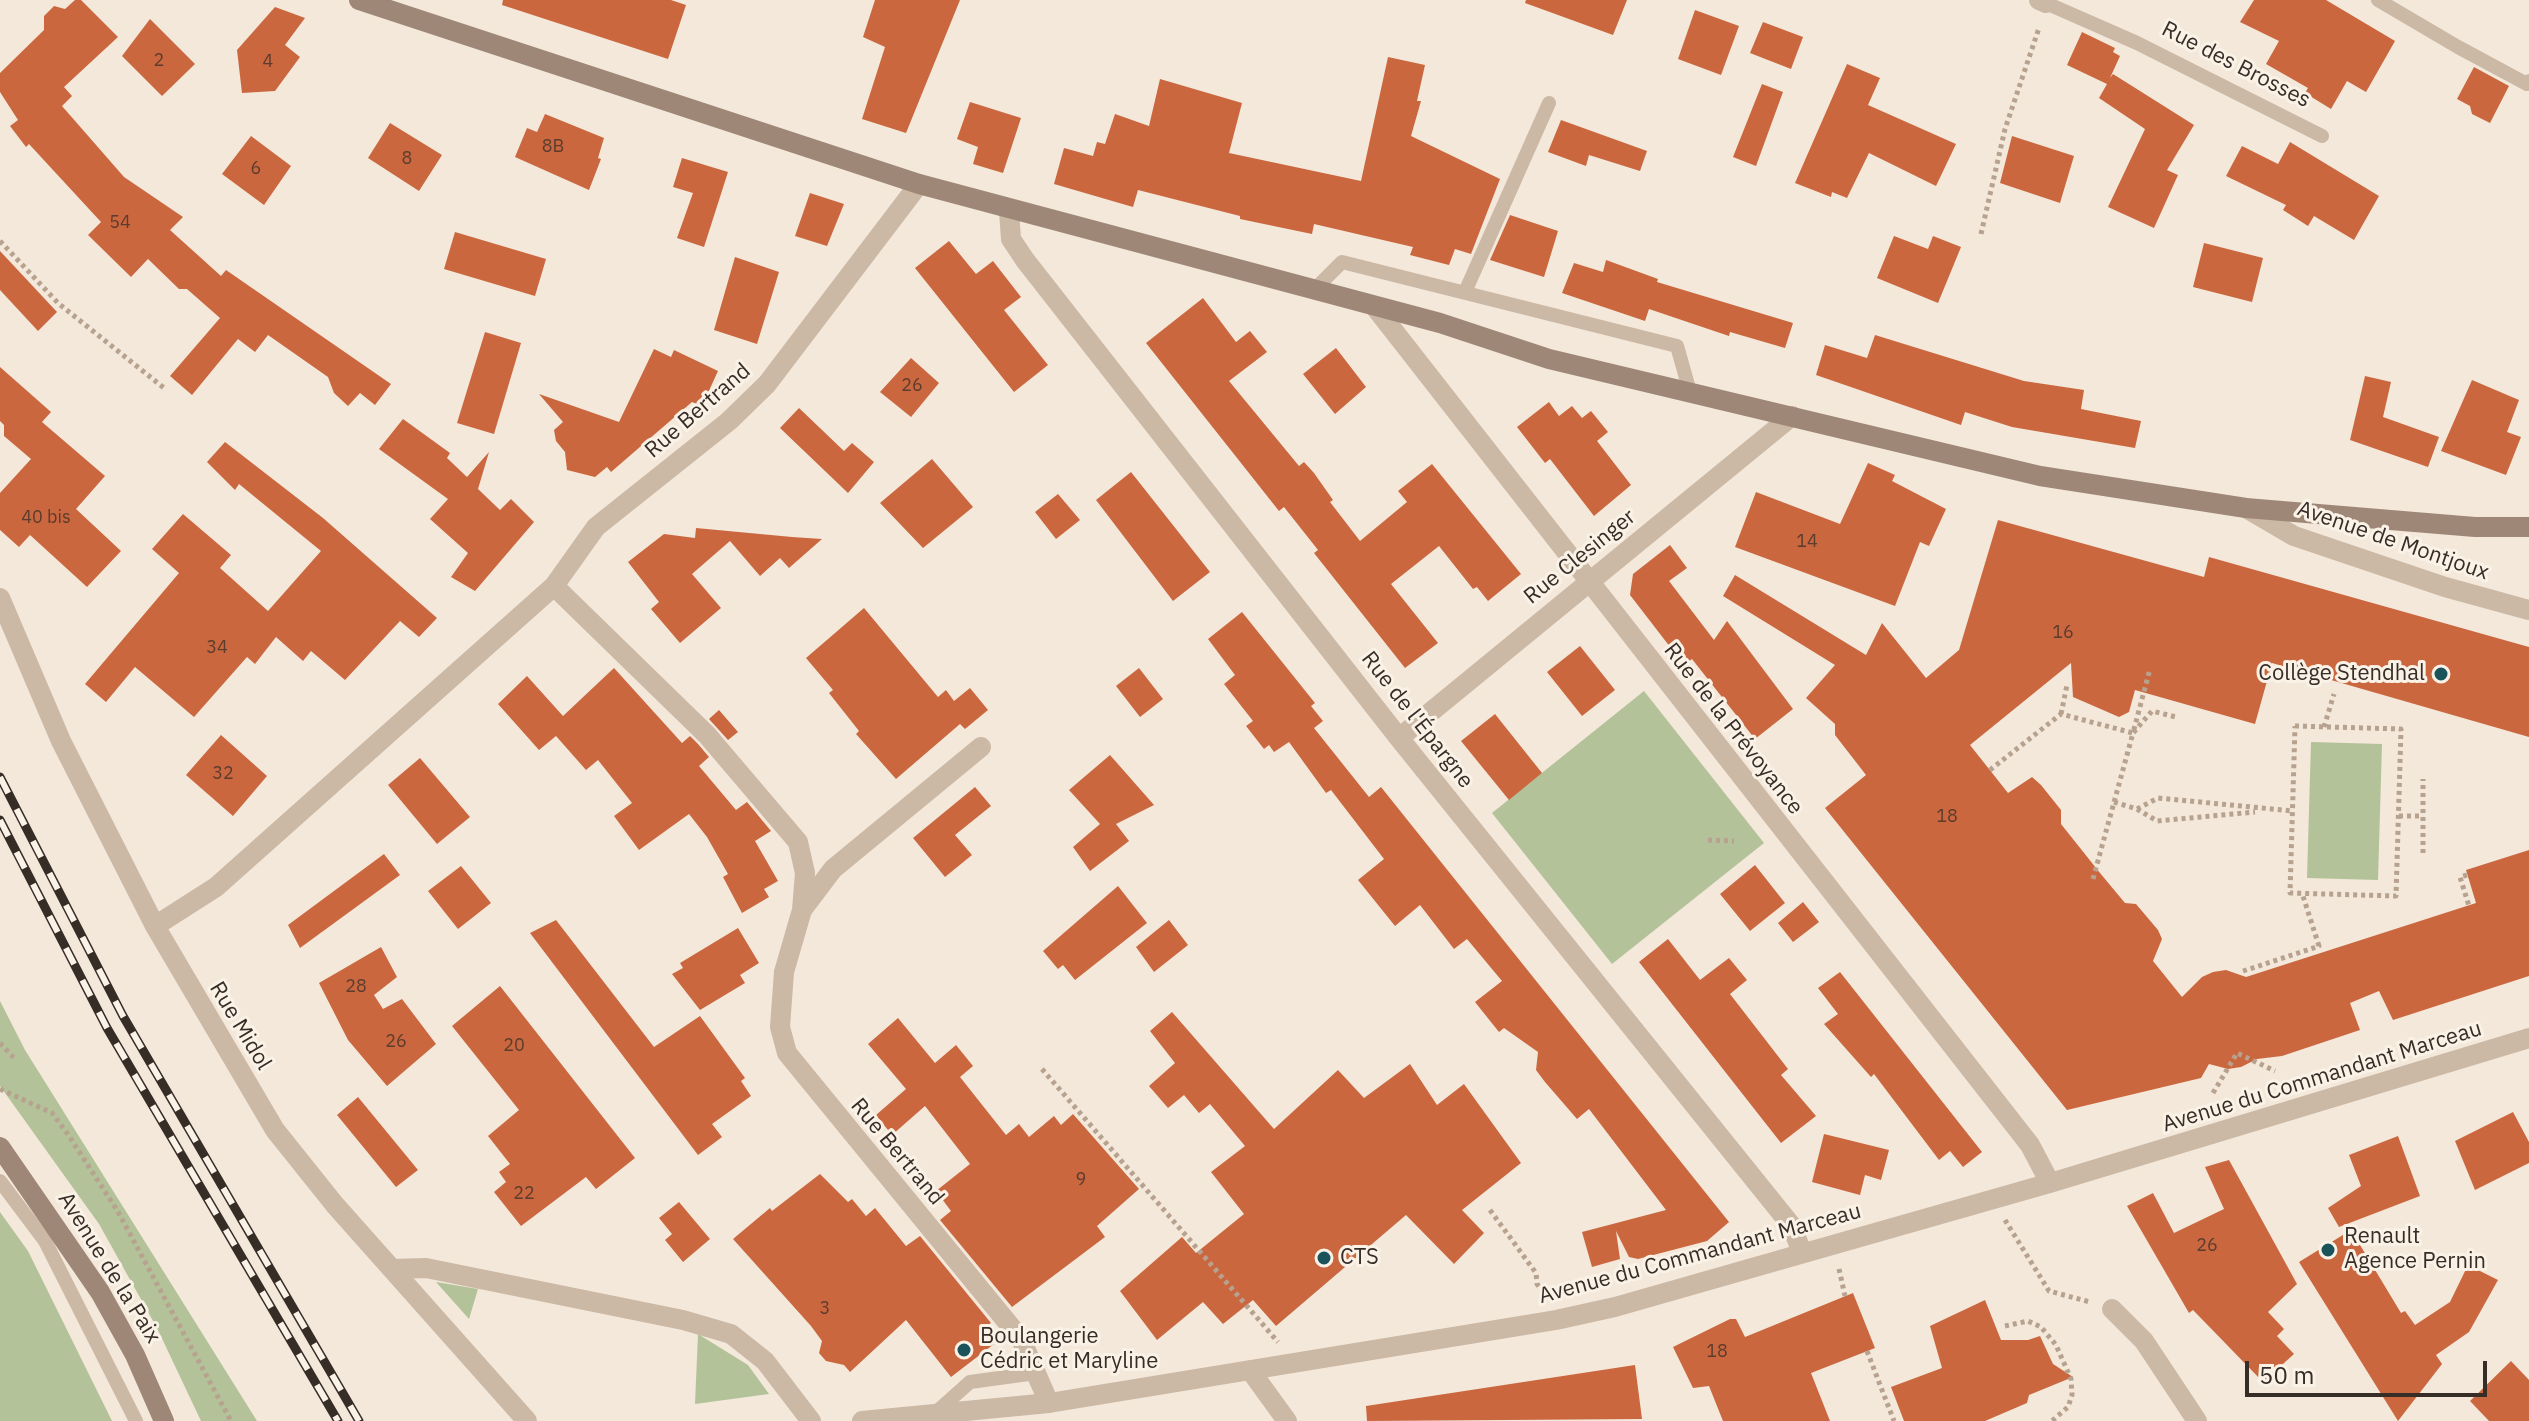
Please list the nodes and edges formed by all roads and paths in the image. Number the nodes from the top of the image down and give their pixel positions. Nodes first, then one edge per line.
1 (359, 0) edge
2 (2378, 0) edge
3 (2043, 2) edge
4 (2529, 81) edge
5 (1549, 103) dead end
6 (2322, 136) dead end
7 (919, 184) junction
8 (1009, 211) junction
9 (1981, 234) dead end
10 (0, 241) edge
11 (1313, 291) junction
12 (1465, 292) junction
13 (1375, 307) junction
14 (164, 388) dead end
15 (1690, 392) junction
16 (1792, 416) junction
17 (2246, 508) junction
18 (2529, 527) edge
19 (1587, 582) junction
20 (554, 586) junction
21 (0, 598) edge
22 (2529, 610) edge
23 (2150, 669) dead end
24 (2067, 685) dead end
25 (2334, 694) dead end
26 (2061, 714) junction
27 (2176, 717) dead end
28 (2324, 727) junction
29 (2133, 733) junction
30 (1399, 738) junction
31 (981, 747) dead end
32 (1990, 770) dead end
33 (2423, 779) dead end
34 (2114, 802) junction
35 (2137, 809) junction
36 (2266, 811) junction
37 (2293, 811) junction
38 (2399, 816) junction
39 (2423, 816) junction
40 (1708, 840) dead end
41 (1734, 841) dead end
42 (2423, 853) dead end
43 (2467, 875) dead end
44 (2093, 879) dead end
45 (2302, 893) junction
46 (2469, 906) dead end
47 (802, 910) junction
48 (155, 926) junction
49 (2243, 971) dead end
50 (2529, 1038) edge
51 (0, 1043) edge
52 (14, 1058) dead end
53 (1042, 1069) dead end
54 (2275, 1071) dead end
55 (0, 1089) edge
56 (2213, 1093) dead end
57 (0, 1147) edge
58 (0, 1181) edge
59 (2050, 1183) junction
60 (1490, 1210) dead end
61 (2005, 1219) dead end
62 (1802, 1252) junction
63 (1839, 1268) dead end
64 (392, 1269) junction
65 (1845, 1296) dead end
66 (1552, 1305) dead end
67 (2112, 1309) joint
68 (2005, 1326) dead end
69 (1867, 1351) dead end
70 (1285, 1365) junction
71 (1250, 1370) junction
72 (1036, 1373) junction
73 (1049, 1403) junction
74 (930, 1417) junction
75 (136, 1421) edge
76 (164, 1421) edge
77 (231, 1421) edge
78 (527, 1421) edge
79 (811, 1421) edge
80 (862, 1421) edge
81 (1287, 1421) edge
82 (1894, 1421) edge
83 (2052, 1421) edge
84 (2197, 1421) edge

1 - 7 street
2 - 4 lane
3 - 6 lane, Rue des Brosses
3 - 9 path
5 - 12 lane
7 - 8 street
7 - 20 street, Rue Bertrand
8 - 11 street
8 - 30 street, Rue de l'Épargne
10 - 14 path
11 - 12 lane
11 - 13 street
12 - 15 lane
13 - 15 street
13 - 19 street, Rue de la Prévoyance
15 - 16 street
16 - 17 street
16 - 19 street, Rue Clesinger
17 - 18 street
17 - 22 street, Avenue de Montjoux
19 - 30 street, Rue Clesinger
19 - 59 street, Rue de la Prévoyance
20 - 47 street, Rue Bertrand
20 - 48 street, Rue Bertrand
21 - 48 street, Rue Midol
23 - 29 path
24 - 26 path
25 - 28 path
26 - 29 path
26 - 32 path
27 - 29 path
28 - 37 path
28 - 38 path
29 - 34 path
30 - 62 street, Rue de l'Épargne
31 - 47 street, Rue Bertrand
33 - 39 path
34 - 35 path
34 - 44 path
35 - 36 path
35 - 36 path
36 - 37 path
37 - 45 path
38 - 39 path
38 - 45 path
39 - 42 path
40 - 41 path
43 - 46 path
45 - 49 path
47 - 72 street, Rue Bertrand
48 - 64 street, Rue Midol
50 - 59 street, Avenue du Commandant Marceau
51 - 52 path
53 - 70 path
54 - 56 path
55 - 77 path
57 - 76 street, Avenue de la Paix
58 - 75 lane
59 - 62 street, Avenue du Commandant Marceau
60 - 66 path
61 - 67 path
62 - 70 street, Avenue du Commandant Marceau
63 - 65 path
64 - 78 street, Rue Midol
64 - 79 street
67 - 84 street
68 - 83 path
69 - 82 path
70 - 71 street, Avenue du Commandant Marceau
71 - 73 street, Avenue du Commandant Marceau
71 - 81 street
72 - 73 street, Rue Bertrand
72 - 74 lane
73 - 74 street, Avenue du Commandant Marceau
74 - 80 street, Avenue du Commandant Marceau

